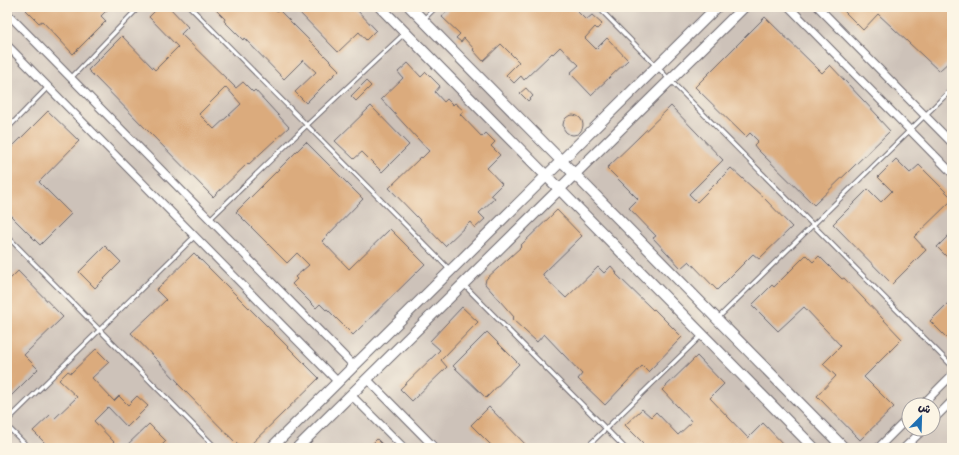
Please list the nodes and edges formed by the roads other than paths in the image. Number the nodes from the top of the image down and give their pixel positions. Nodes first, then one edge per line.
1 (139, 7) edge
2 (190, 7) edge
3 (380, 7) edge
4 (410, 7) edge
5 (436, 7) edge
6 (598, 7) edge
7 (717, 7) edge
8 (744, 7) edge
9 (789, 7) edge
10 (818, 7) edge
11 (7, 13) edge
12 (423, 20) junction
13 (405, 32) junction
14 (7, 45) edge
15 (657, 66) junction
16 (71, 78) junction
17 (670, 80) junction
18 (48, 86) junction
19 (952, 89) edge
20 (925, 115) junction
21 (306, 125) junction
22 (7, 129) edge
23 (910, 130) junction
24 (952, 143) edge
25 (562, 161) junction
26 (952, 173) edge
27 (574, 174) junction
28 (546, 176) junction
29 (560, 189) junction
30 (210, 219) junction
31 (813, 225) junction
32 (7, 236) edge
33 (195, 236) junction
34 (450, 271) junction
35 (463, 284) junction
36 (717, 319) junction
37 (100, 330) junction
38 (702, 334) junction
39 (354, 366) junction
40 (952, 366) edge
41 (952, 375) edge
42 (367, 379) junction
43 (338, 382) junction
44 (351, 394) junction
45 (930, 397) edge
46 (952, 401) edge
47 (941, 412) edge
48 (7, 421) edge
49 (901, 425) edge
50 (7, 426) edge
51 (606, 429) junction
52 (916, 437) edge
53 (29, 448) edge
54 (216, 448) edge
55 (271, 448) edge
56 (297, 448) edge
57 (404, 448) edge
58 (435, 448) edge
59 (586, 448) edge
60 (625, 448) edge
61 (814, 448) edge
62 (844, 448) edge
63 (878, 448) edge
64 (904, 448) edge

1 - 16 lane
2 - 21 lane
3 - 13 street
4 - 12 street
5 - 12 lane
6 - 15 lane
7 - 15 street
8 - 17 street
9 - 23 street
10 - 20 street
11 - 16 street
12 - 25 street
13 - 21 lane
13 - 28 street
14 - 18 street
15 - 17 lane
15 - 25 street
16 - 30 street
17 - 27 street
17 - 31 lane
18 - 22 lane
18 - 33 street
19 - 20 lane
20 - 23 lane
20 - 24 street
21 - 30 lane
21 - 34 lane
23 - 26 street
23 - 31 lane
25 - 27 street
25 - 28 street
27 - 29 street
27 - 36 street
28 - 29 street
28 - 34 street
29 - 35 street
29 - 38 street
30 - 39 street
31 - 36 lane
31 - 40 lane
32 - 37 lane
33 - 37 lane
33 - 43 street
34 - 39 street
35 - 42 street
35 - 51 lane
36 - 62 street
37 - 48 lane
37 - 54 lane
38 - 51 lane
38 - 61 street
39 - 43 street
41 - 45 street
42 - 44 street
42 - 58 street
43 - 55 street
44 - 56 street
44 - 57 street
46 - 47 street
49 - 63 street
50 - 53 lane
51 - 59 lane
51 - 60 lane
52 - 64 street

